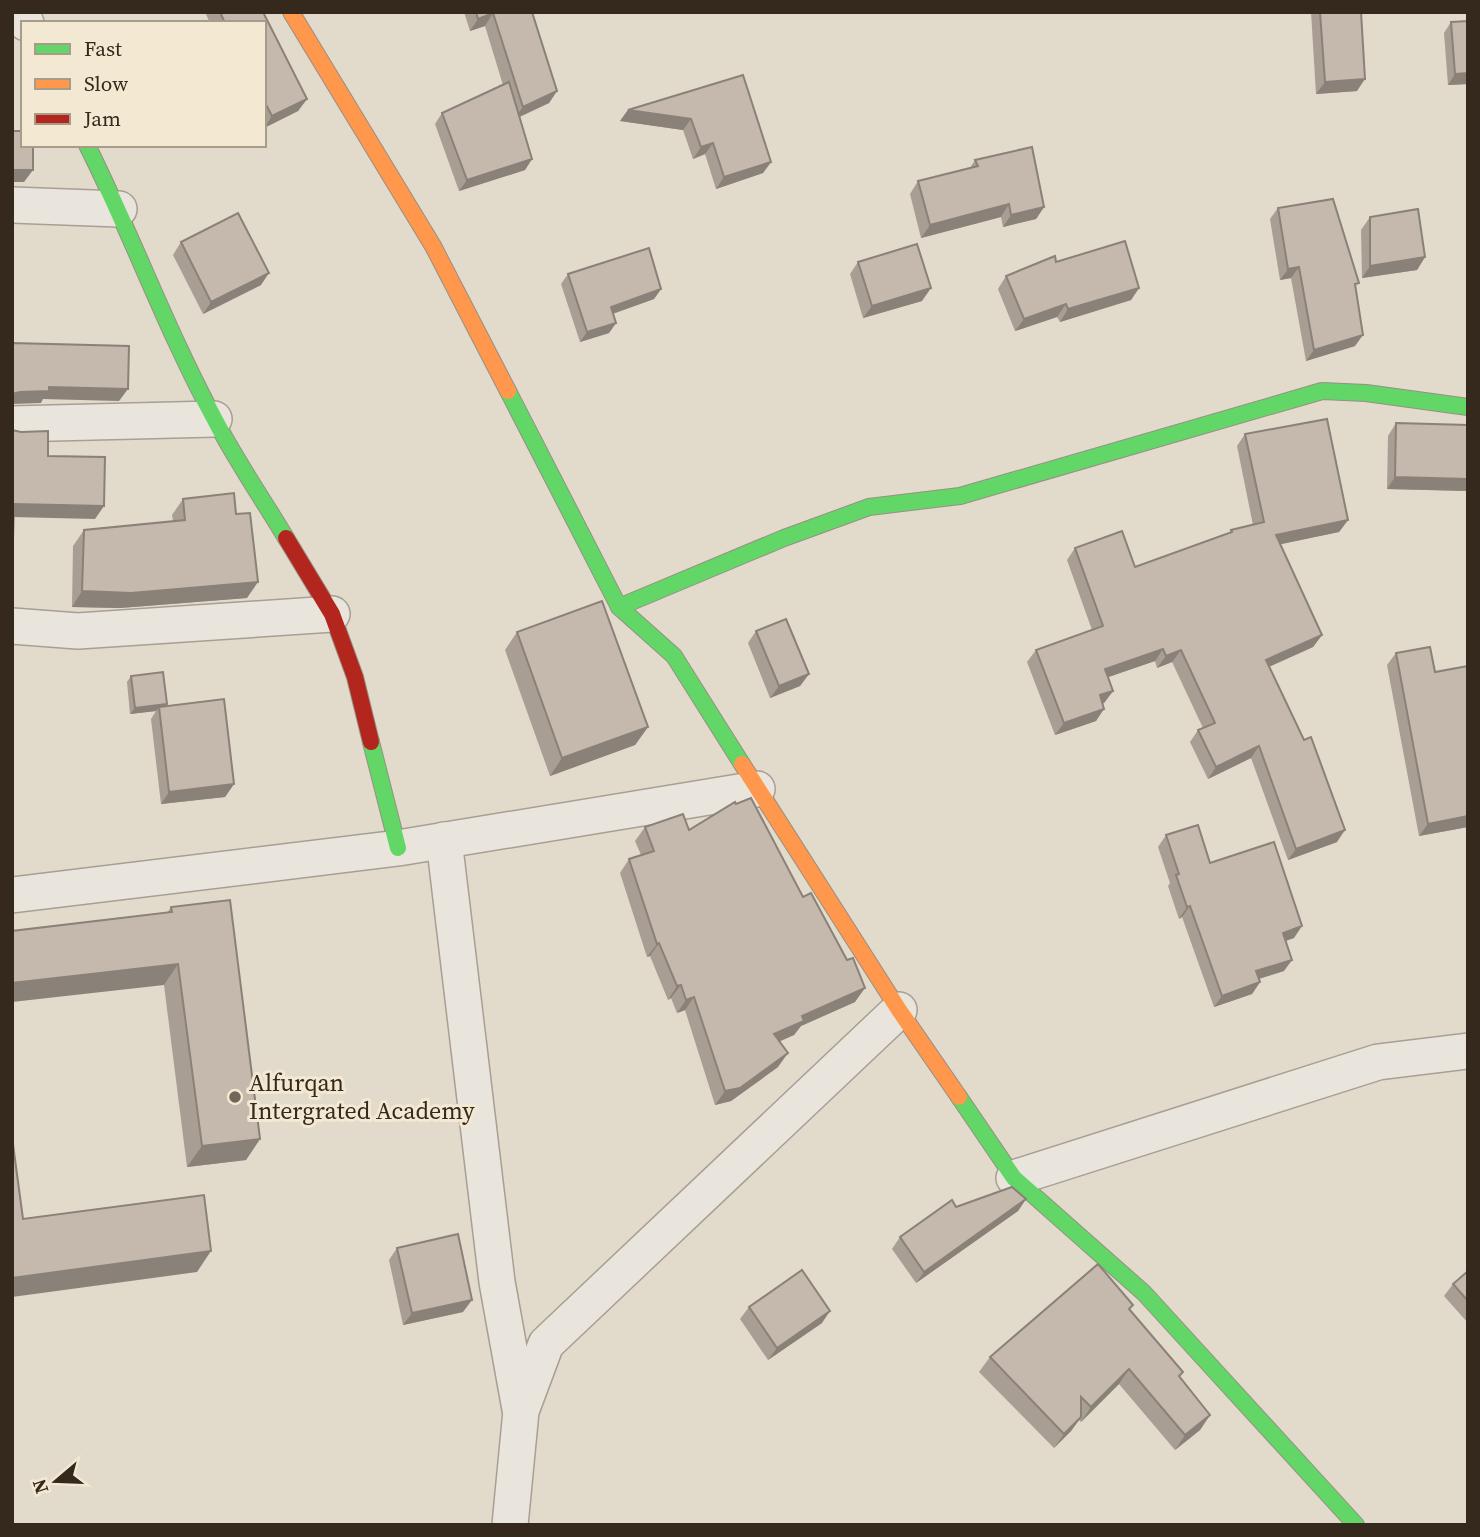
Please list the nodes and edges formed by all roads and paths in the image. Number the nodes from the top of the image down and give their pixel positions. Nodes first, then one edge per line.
1 (292, 12) edge
2 (88, 147) edge
3 (12, 205) edge
4 (119, 209) junction
5 (1468, 407) edge
6 (214, 419) junction
7 (12, 424) edge
8 (619, 607) junction
9 (332, 614) junction
10 (12, 626) edge
11 (757, 789) junction
12 (444, 840) junction
13 (398, 848) junction
14 (12, 895) edge
15 (899, 1010) junction
16 (1468, 1051) edge
17 (1014, 1178) junction
18 (521, 1411) junction
19 (510, 1525) edge
20 (1356, 1525) edge

1 - 8 street
2 - 4 street
3 - 4 street
4 - 6 street
5 - 8 street
6 - 7 street
6 - 9 street
8 - 11 street
9 - 10 street
9 - 13 street
11 - 12 street
11 - 15 street
12 - 13 street
12 - 18 street
13 - 14 street
15 - 17 street
15 - 18 street
16 - 17 street
17 - 20 street
18 - 19 street

